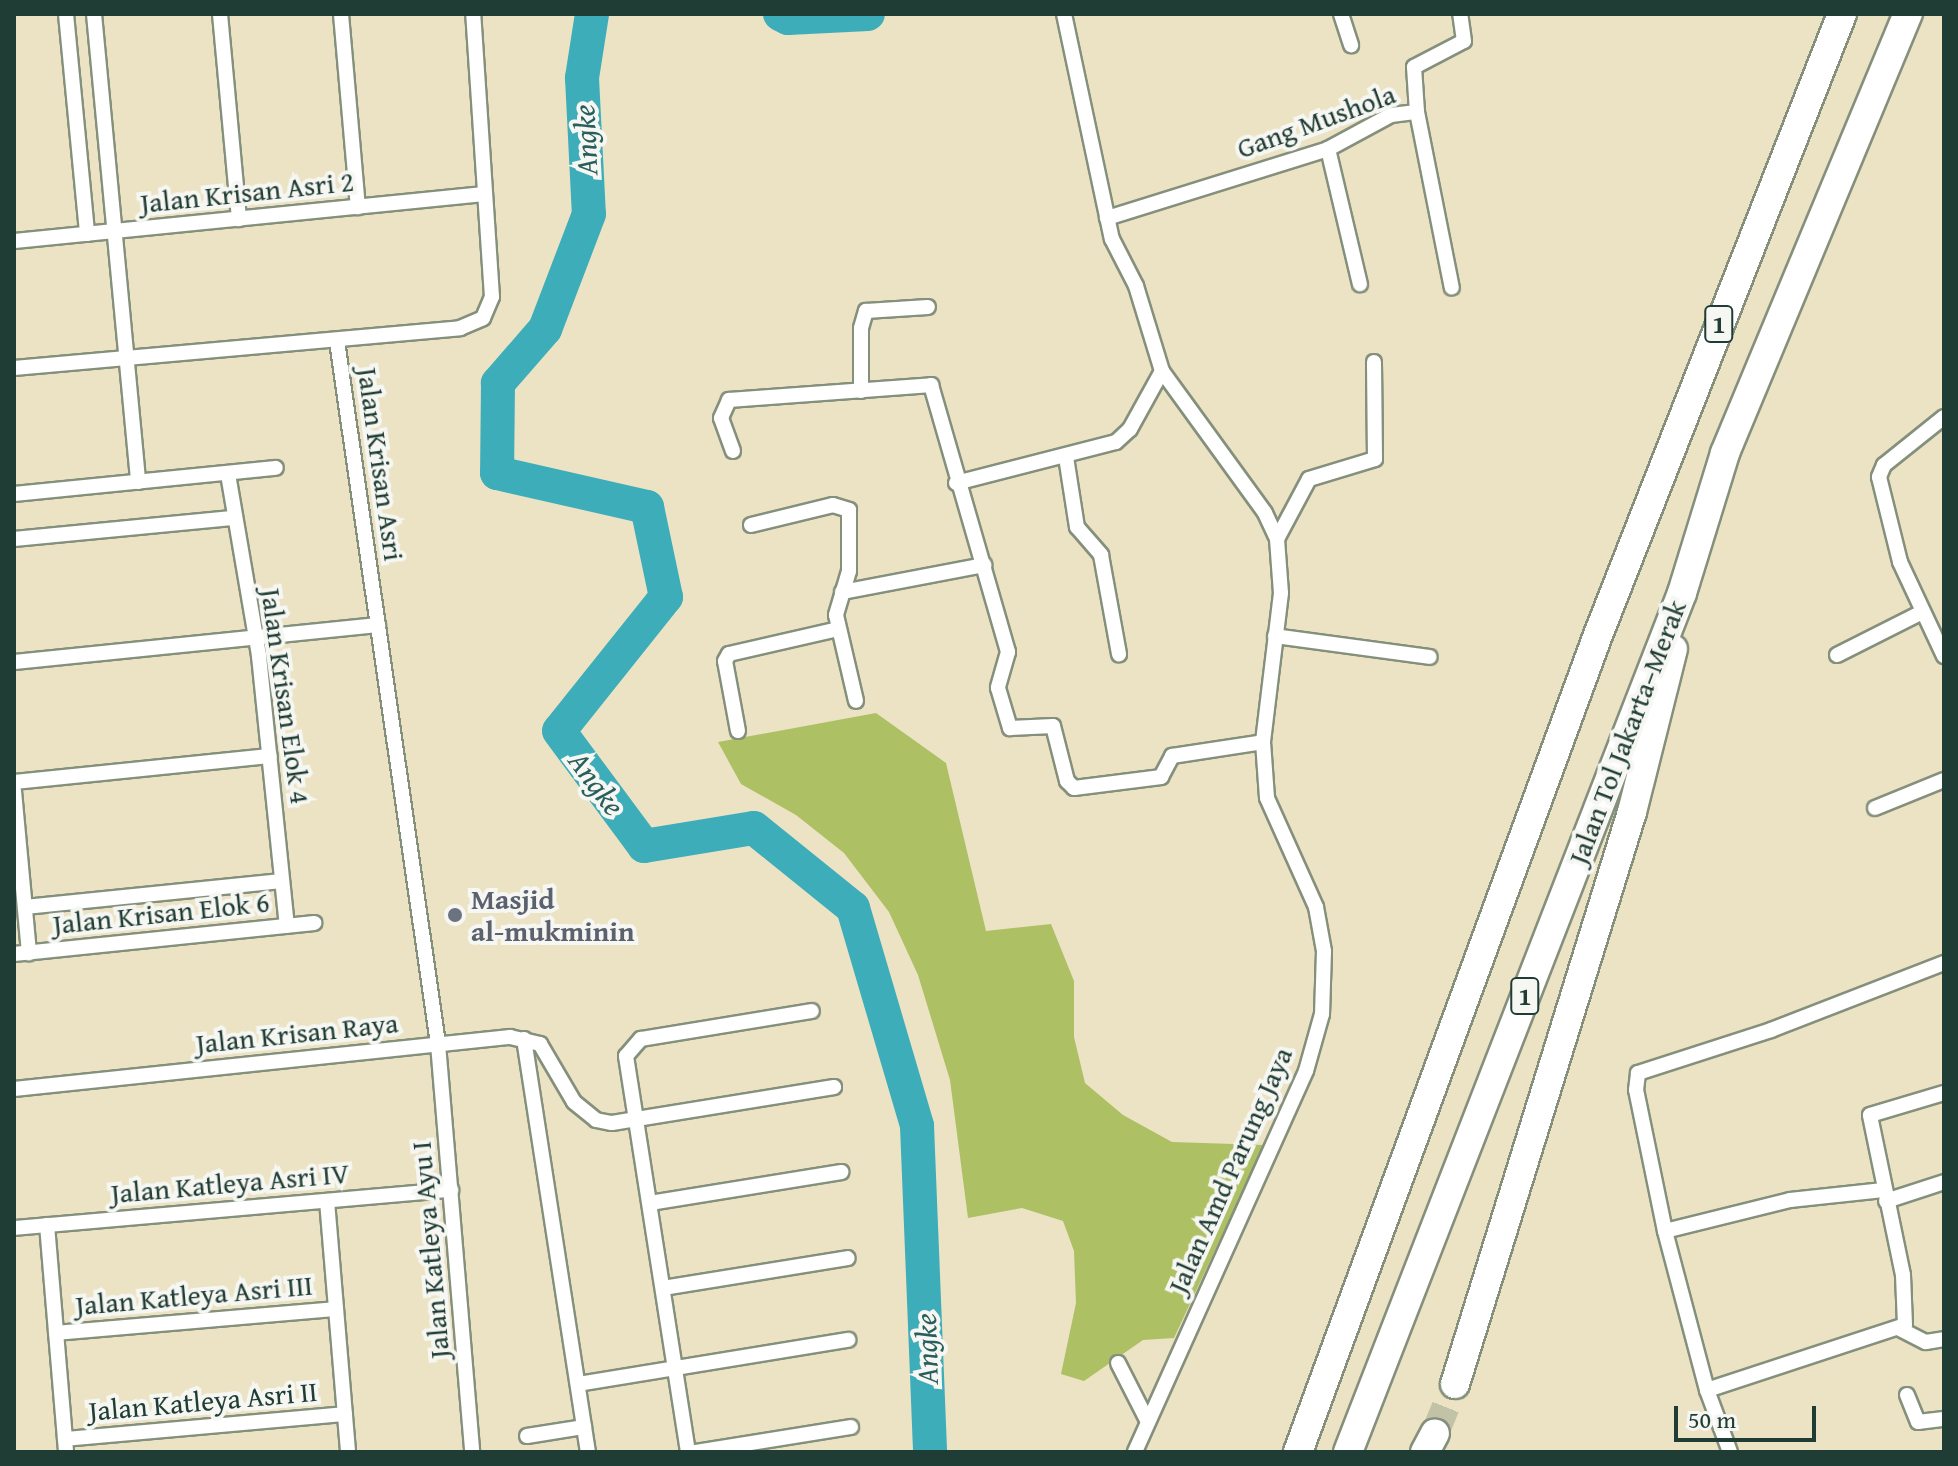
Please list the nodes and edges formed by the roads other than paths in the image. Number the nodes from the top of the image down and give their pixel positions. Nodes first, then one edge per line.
1 (66, 14) edge
2 (94, 14) edge
3 (220, 14) edge
4 (341, 14) edge
5 (473, 14) edge
6 (1064, 14) edge
7 (1341, 14) edge
8 (1460, 14) edge
9 (1842, 14) edge
10 (1908, 14) edge
11 (1351, 45) dead end
12 (1417, 112) junction
13 (1328, 149) junction
14 (485, 194) junction
15 (358, 207) junction
16 (1107, 218) junction
17 (239, 219) junction
18 (114, 231) junction
19 (87, 234) junction
20 (14, 241) edge
21 (1360, 284) dead end
22 (1452, 288) dead end
23 (928, 307) dead end
24 (337, 341) junction
25 (126, 358) junction
26 (1374, 362) dead end
27 (14, 368) edge
28 (1162, 371) junction
29 (861, 391) junction
30 (1944, 417) edge
31 (733, 451) dead end
32 (1066, 457) junction
33 (276, 468) dead end
34 (228, 474) junction
35 (138, 482) junction
36 (956, 483) junction
37 (14, 494) edge
38 (232, 518) junction
39 (751, 525) dead end
40 (14, 539) edge
41 (1277, 539) junction
42 (984, 565) junction
43 (842, 592) junction
44 (1682, 593) junction
45 (1922, 612) junction
46 (378, 625) junction
47 (838, 629) junction
48 (1275, 636) junction
49 (255, 637) junction
50 (1119, 654) dead end
51 (1837, 655) dead end
52 (1944, 656) edge
53 (1430, 657) dead end
54 (14, 662) edge
55 (856, 701) dead end
56 (738, 731) dead end
57 (1263, 742) junction
58 (270, 756) junction
59 (1944, 780) edge
60 (14, 782) edge
61 (14, 791) edge
62 (1875, 808) dead end
63 (282, 881) junction
64 (25, 907) junction
65 (314, 923) dead end
66 (287, 926) junction
67 (22, 954) edge
68 (1944, 963) edge
69 (812, 1011) dead end
70 (524, 1039) junction
71 (438, 1044) junction
72 (834, 1087) dead end
73 (14, 1089) edge
74 (1944, 1093) edge
75 (637, 1119) junction
76 (842, 1172) dead end
77 (1944, 1182) edge
78 (451, 1190) junction
79 (1885, 1195) junction
80 (327, 1201) junction
81 (650, 1203) junction
82 (47, 1225) junction
83 (14, 1228) edge
84 (1665, 1231) junction
85 (848, 1258) dead end
86 (663, 1288) junction
87 (336, 1309) junction
88 (1900, 1329) junction
89 (56, 1333) junction
90 (1944, 1339) edge
91 (848, 1340) dead end
92 (1118, 1363) dead end
93 (675, 1368) junction
94 (578, 1384) junction
95 (1455, 1384) tunnel mouth
96 (1707, 1390) junction
97 (1907, 1395) dead end
98 (345, 1414) junction
99 (1944, 1419) edge
100 (1147, 1420) junction
101 (584, 1427) junction
102 (851, 1427) dead end
103 (527, 1436) dead end
104 (66, 1445) edge
105 (348, 1452) edge
106 (472, 1452) edge
107 (588, 1452) edge
108 (688, 1452) edge
109 (695, 1452) edge
110 (1135, 1452) edge
111 (1298, 1452) edge
112 (1348, 1452) edge
113 (1730, 1452) edge

1 - 19 street
2 - 18 street
3 - 17 street
4 - 15 street
5 - 14 street, Jalan Krisan Asri
6 - 16 street, Jalan Amd Parung Jaya
7 - 11 street
8 - 12 street
9 - 111 highway, Jalan Tol Jakarta–Merak / 1
10 - 44 highway, Jalan Tol Jakarta–Merak / 1
12 - 13 street, Gang Mushola
12 - 22 street, Gang Mushola
13 - 16 street, Gang Mushola
13 - 21 street
14 - 15 street, Jalan Krisan Asri 2
14 - 24 street, Jalan Krisan Asri
15 - 17 street, Jalan Krisan Asri 2
16 - 28 street, Jalan Amd Parung Jaya
17 - 18 street, Jalan Krisan Asri 2
18 - 19 street, Jalan Krisan Asri 2
18 - 25 street
19 - 20 street, Jalan Krisan Asri 2
23 - 29 street
24 - 25 street
24 - 46 street, Jalan Krisan Asri
25 - 27 street
25 - 35 street
26 - 41 street
28 - 32 street
28 - 41 street, Jalan Amd Parung Jaya
29 - 31 street
29 - 36 street
30 - 45 street
32 - 36 street
32 - 50 street
33 - 34 street
34 - 35 street
34 - 38 street, Jalan Krisan Elok 4
35 - 37 street
36 - 42 street
38 - 40 street
38 - 49 street, Jalan Krisan Elok 4
39 - 43 street
41 - 48 street, Jalan Amd Parung Jaya
42 - 43 street
42 - 57 street
43 - 47 street
44 - 95 highway
44 - 112 highway, Jalan Tol Jakarta–Merak / 1
45 - 51 street
45 - 52 street
46 - 49 street
46 - 71 street, Jalan Krisan Asri
47 - 55 street
47 - 56 street
48 - 53 street
48 - 57 street, Jalan Amd Parung Jaya
49 - 54 street
49 - 58 street, Jalan Krisan Elok 4
57 - 100 street, Jalan Amd Parung Jaya
58 - 60 street
58 - 63 street, Jalan Krisan Elok 4
59 - 62 street
61 - 64 street
63 - 64 street
63 - 66 street, Jalan Krisan Elok 4
64 - 67 street
65 - 66 street, Jalan Krisan Elok 6
66 - 67 street, Jalan Krisan Elok 6
68 - 84 street
69 - 75 street
70 - 71 street, Jalan Krisan Raya
70 - 75 street
70 - 94 street
71 - 73 street, Jalan Krisan Raya
71 - 78 street, Jalan Katleya Ayu I
72 - 75 street
74 - 79 street
75 - 81 street
76 - 81 street
77 - 79 street
78 - 80 street, Jalan Katleya Asri IV
78 - 106 street, Jalan Katleya Ayu I
79 - 84 street
79 - 88 street
80 - 82 street, Jalan Katleya Asri IV
80 - 87 street
81 - 86 street
82 - 83 street, Jalan Katleya Asri IV
82 - 89 street
84 - 96 street
85 - 86 street
86 - 93 street
87 - 89 street, Jalan Katleya Asri III
87 - 98 street
88 - 90 street
88 - 96 street
89 - 104 street
91 - 93 street
92 - 100 street
93 - 94 street
93 - 108 street
94 - 101 street
96 - 113 street
97 - 99 street
98 - 104 street, Jalan Katleya Asri II
98 - 105 street
100 - 110 street, Jalan Amd Parung Jaya
101 - 103 street
101 - 107 street
102 - 109 street

